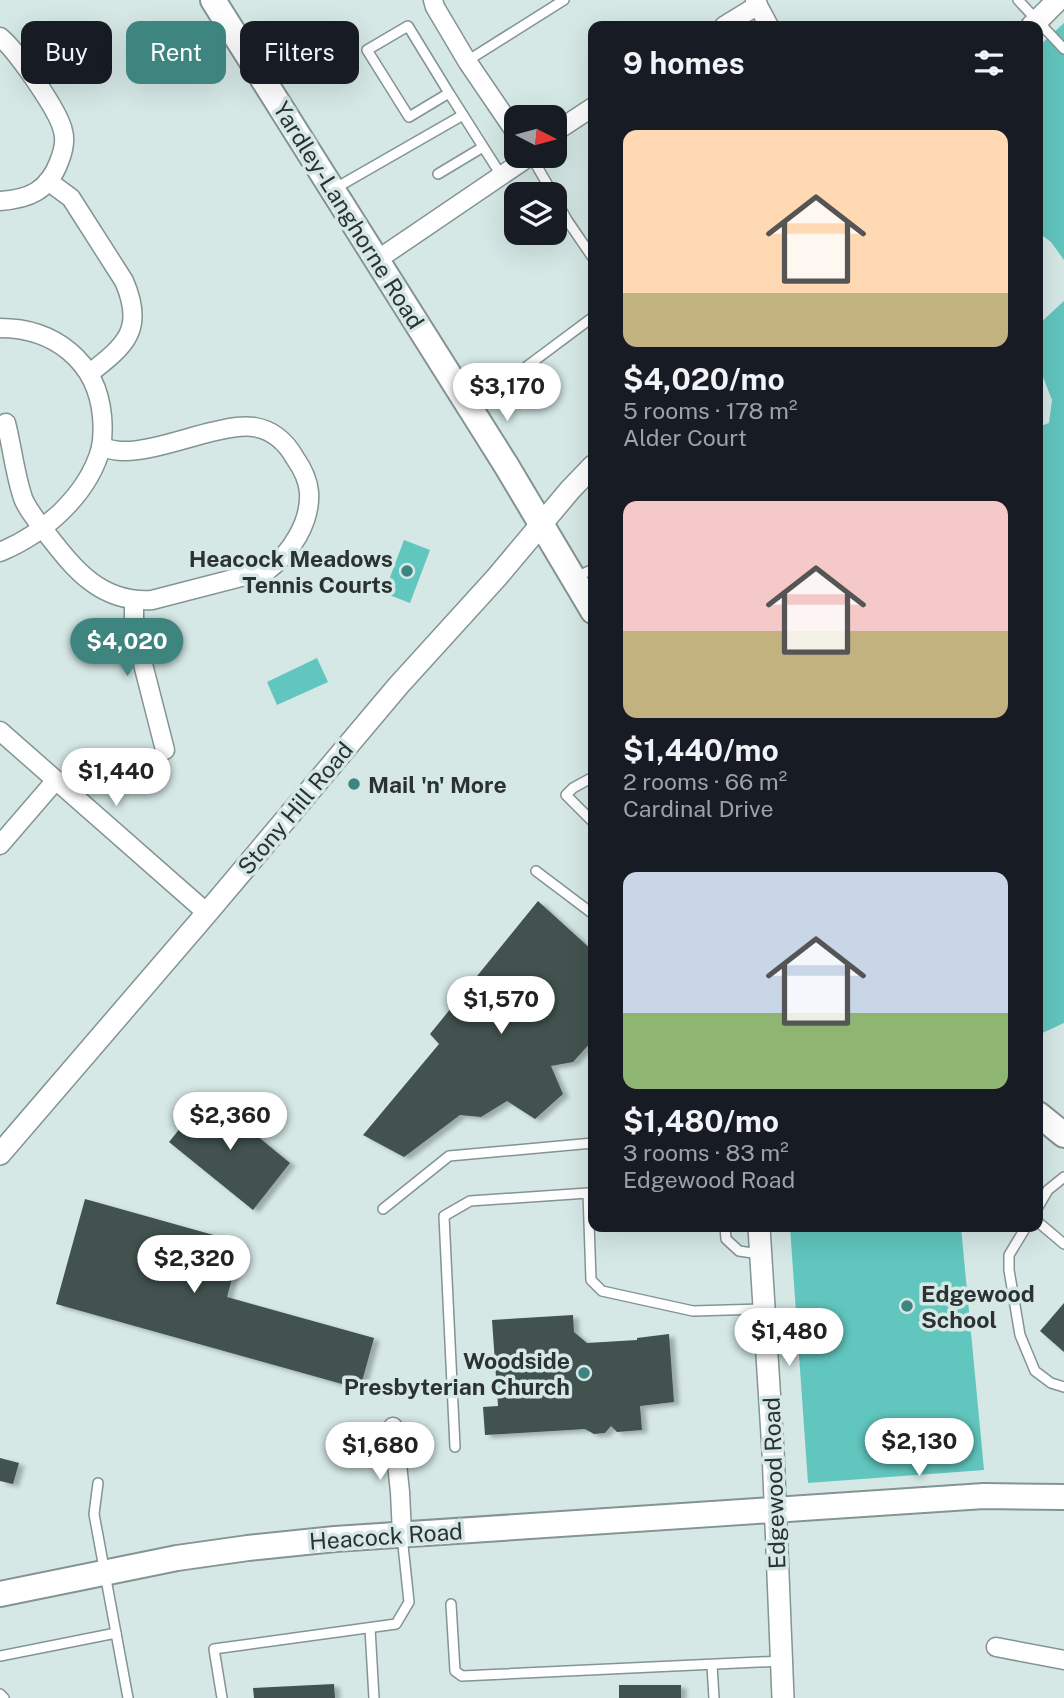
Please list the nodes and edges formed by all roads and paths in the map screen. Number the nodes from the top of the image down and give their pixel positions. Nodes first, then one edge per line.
1 (213, 0) edge
2 (433, 0) edge
3 (564, 0) edge
4 (1018, 0) edge
5 (1058, 0) edge
6 (756, 3) edge
7 (731, 21) edge
8 (766, 21) edge
9 (1034, 21) edge
10 (1037, 21) edge
11 (1043, 30) edge
12 (0, 37) edge
13 (1064, 49) edge
14 (467, 61) junction
15 (449, 93) junction
16 (588, 110) edge
17 (463, 115) junction
18 (504, 115) edge
19 (567, 124) edge
20 (483, 147) junction
21 (512, 168) edge
22 (439, 174) dead end
23 (501, 175) junction
24 (48, 181) junction
25 (333, 190) junction
26 (0, 201) edge
27 (567, 220) edge
28 (588, 249) edge
29 (377, 260) junction
30 (588, 321) edge
31 (0, 328) edge
32 (90, 373) junction
33 (471, 408) junction
34 (6, 423) dead end
35 (101, 447) junction
36 (588, 471) edge
37 (542, 523) junction
38 (42, 528) junction
39 (0, 551) edge
40 (584, 573) edge
41 (134, 600) junction
42 (0, 731) edge
43 (165, 750) dead end
44 (56, 780) junction
45 (588, 780) edge
46 (588, 817) edge
47 (0, 845) edge
48 (536, 871) dead end
49 (588, 910) edge
50 (207, 913) junction
51 (1043, 1118) edge
52 (1064, 1135) edge
53 (588, 1143) edge
54 (0, 1154) edge
55 (1064, 1177) edge
56 (588, 1192) edge
57 (1043, 1198) edge
58 (383, 1209) dead end
59 (1043, 1226) edge
60 (591, 1232) edge
61 (725, 1232) edge
62 (759, 1232) edge
63 (1023, 1232) edge
64 (1064, 1244) edge
65 (760, 1254) junction
66 (764, 1308) junction
67 (1064, 1387) edge
68 (393, 1427) dead end
69 (455, 1447) dead end
70 (98, 1483) dead end
71 (1064, 1497) edge
72 (775, 1510) junction
73 (402, 1534) junction
74 (104, 1573) junction
75 (0, 1594) edge
76 (452, 1604) dead end
77 (370, 1628) junction
78 (116, 1633) junction
79 (996, 1647) dead end
80 (0, 1656) edge
81 (1064, 1660) edge
82 (781, 1661) junction
83 (712, 1665) junction
84 (0, 1694) edge
85 (4, 1698) edge
86 (128, 1698) edge
87 (222, 1698) edge
88 (374, 1698) edge
89 (714, 1698) edge
90 (783, 1698) edge

1 - 25 main road, Yardley-Langhorne Road
2 - 14 street
3 - 14 lane
4 - 9 lane
5 - 10 street
6 - 7 street
6 - 8 street
11 - 13 lane
12 - 24 street
14 - 18 street
15 - 15 lane
15 - 17 lane
16 - 19 street
17 - 20 lane
17 - 25 lane
20 - 22 lane
20 - 23 lane
21 - 23 street
23 - 29 street
24 - 26 street
24 - 32 street
25 - 29 main road, Yardley-Langhorne Road
27 - 28 lane
29 - 33 main road, Yardley-Langhorne Road
30 - 33 lane
31 - 32 street
32 - 35 street
33 - 37 main road, Yardley-Langhorne Road
34 - 38 street
35 - 38 street
35 - 41 street
36 - 37 street, Stony Hill Road
37 - 40 main road, Yardley-Langhorne Road
37 - 50 street, Stony Hill Road
38 - 39 street
38 - 41 street
41 - 43 street
42 - 44 street
44 - 47 street
44 - 50 street
45 - 46 lane
48 - 49 lane
50 - 54 street, Stony Hill Road
51 - 52 main road
53 - 58 lane
55 - 57 lane
56 - 69 lane
59 - 64 lane
60 - 66 lane
61 - 65 lane
62 - 65 street, Edgewood Road
63 - 67 lane
65 - 66 street, Edgewood Road
66 - 72 street, Edgewood Road
68 - 73 street
70 - 74 lane
71 - 72 main road, Heacock Road
72 - 73 main road, Heacock Road
72 - 82 street, Edgewood Road
73 - 74 main road, Heacock Road
73 - 77 lane
74 - 75 main road, Heacock Road
74 - 78 lane
76 - 83 lane
77 - 87 lane
77 - 88 lane
78 - 80 lane
78 - 86 lane
79 - 81 street
82 - 83 lane
82 - 90 street, Edgewood Road
83 - 89 lane
84 - 85 lane

